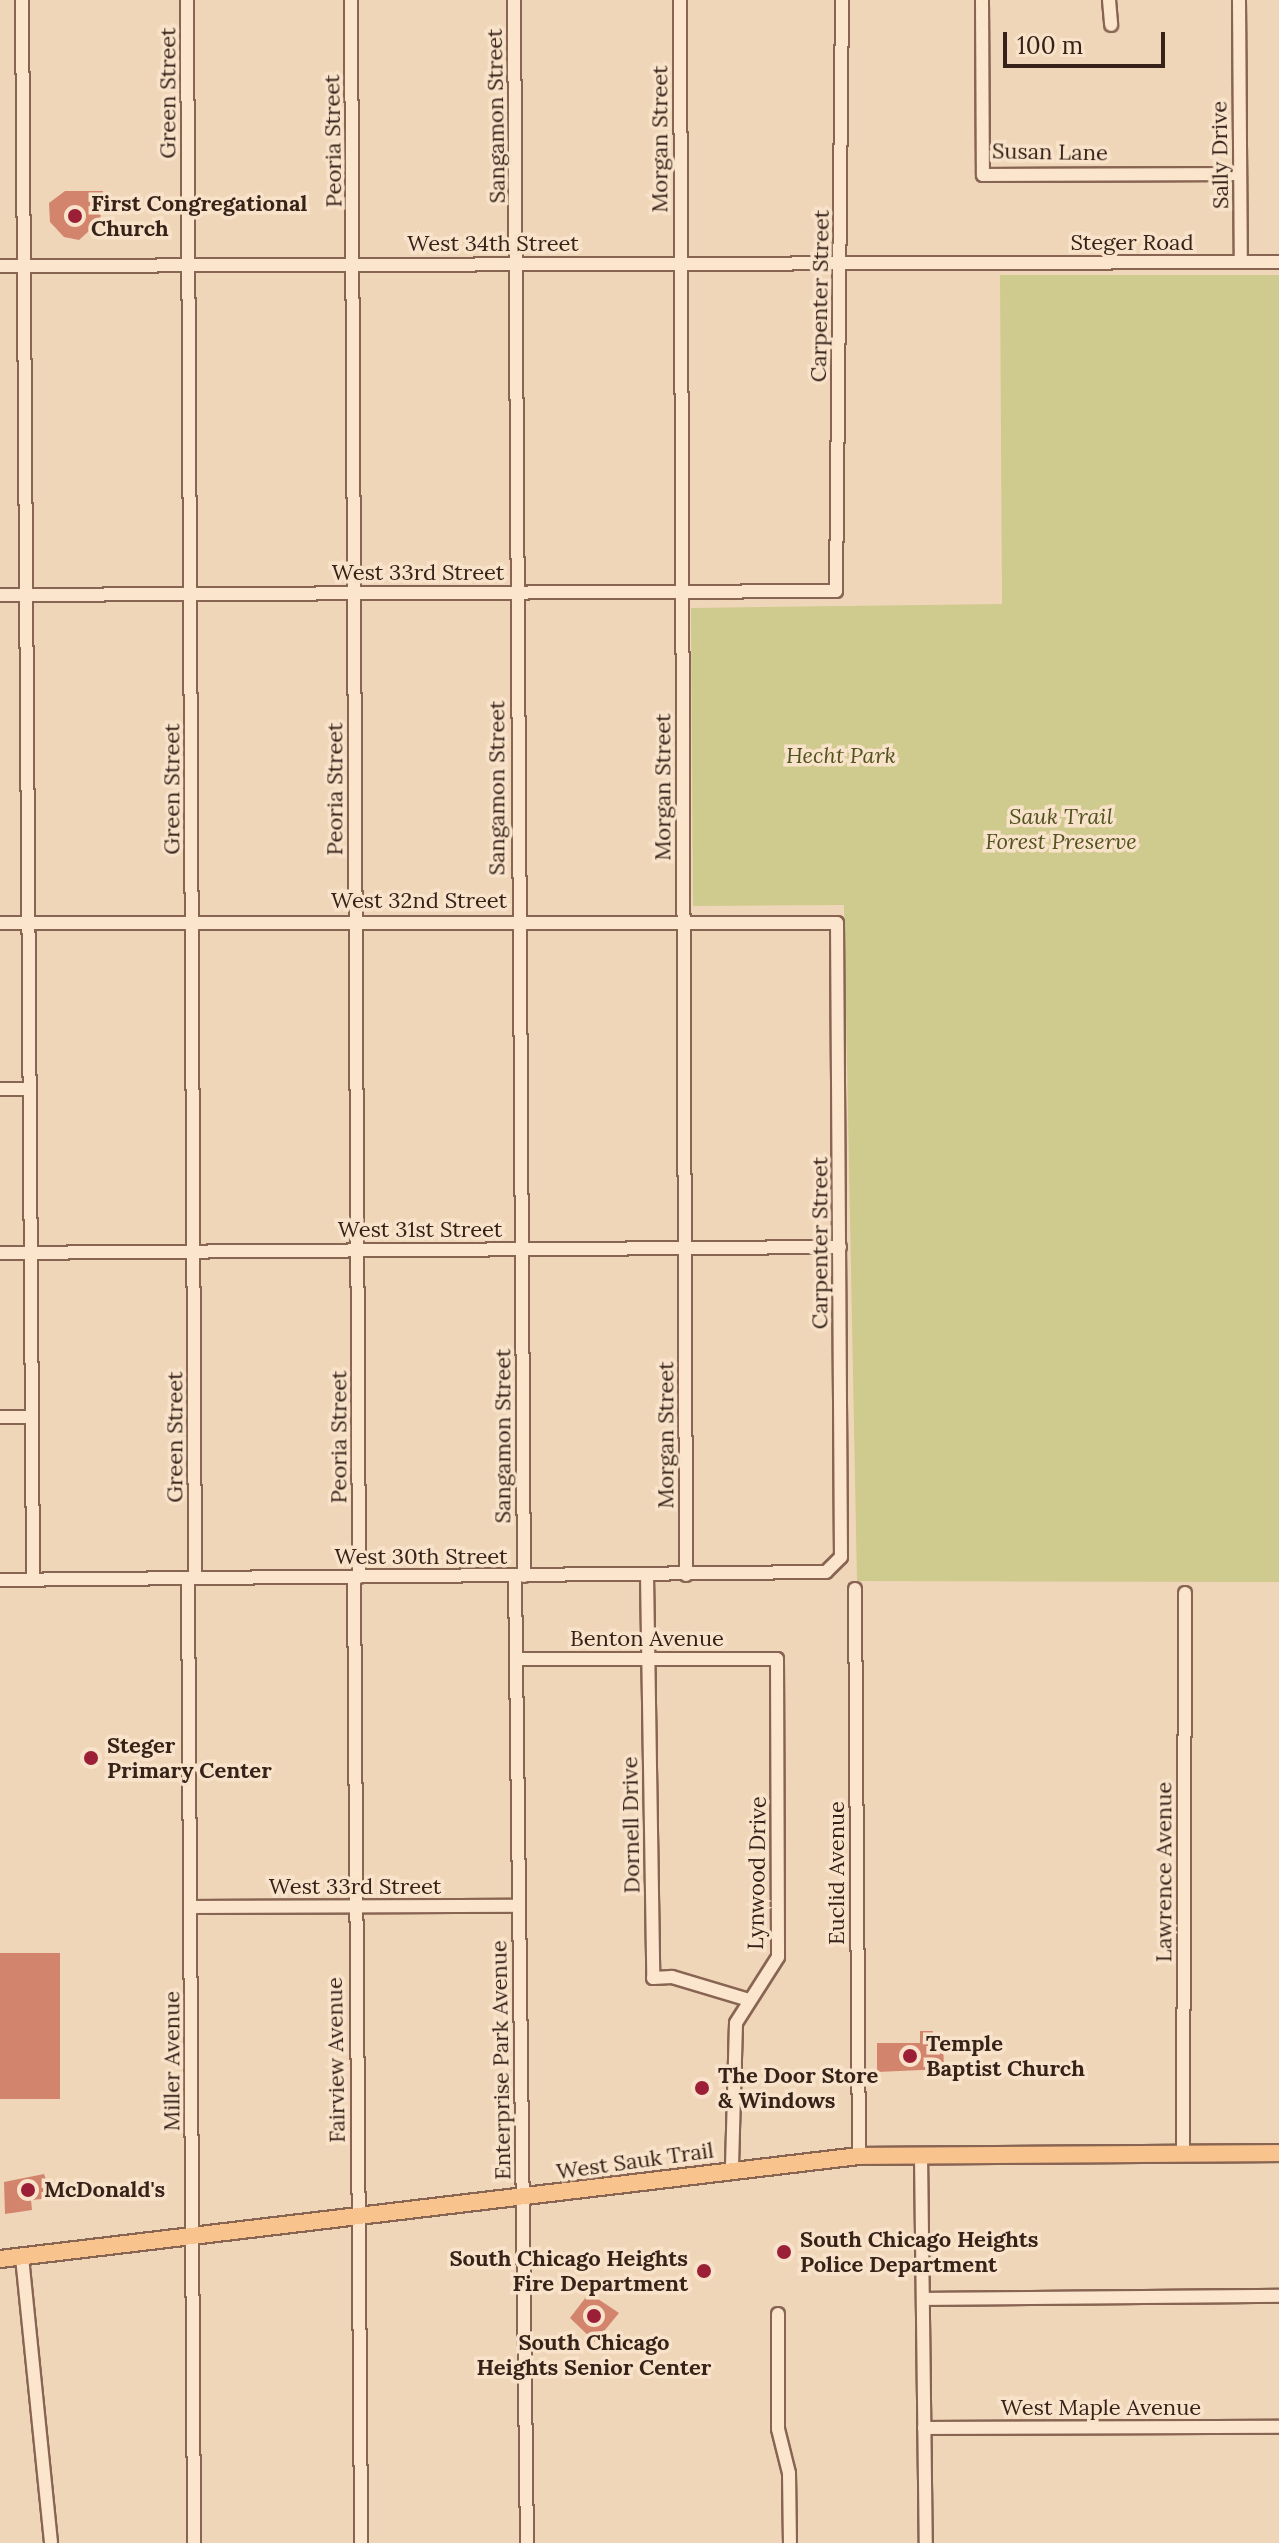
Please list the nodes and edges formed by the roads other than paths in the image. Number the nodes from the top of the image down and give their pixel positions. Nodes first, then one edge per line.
1 (22, 0) edge
2 (187, 0) edge
3 (351, 0) edge
4 (514, 0) edge
5 (680, 0) edge
6 (842, 0) edge
7 (982, 0) edge
8 (1109, 0) edge
9 (1239, 0) edge
10 (1111, 25) dead end
11 (1239, 174) junction
12 (840, 262) junction
13 (1241, 262) junction
14 (1279, 262) edge
15 (681, 263) junction
16 (517, 264) junction
17 (986, 264) joint
18 (189, 265) junction
19 (354, 265) junction
20 (0, 266) edge
21 (25, 266) junction
22 (683, 591) junction
23 (836, 591) joint
24 (517, 593) junction
25 (355, 594) junction
26 (0, 595) edge
27 (26, 595) junction
28 (191, 595) junction
29 (684, 919) junction
30 (518, 920) junction
31 (356, 921) junction
32 (192, 922) junction
33 (0, 923) edge
34 (27, 923) junction
35 (837, 923) joint
36 (0, 1089) edge
37 (29, 1089) junction
38 (840, 1247) junction
39 (685, 1248) junction
40 (522, 1249) junction
41 (359, 1250) junction
42 (196, 1251) junction
43 (31, 1252) junction
44 (0, 1253) edge
45 (0, 1417) edge
46 (32, 1417) junction
47 (841, 1564) joint
48 (647, 1575) junction
49 (686, 1575) junction
50 (520, 1576) junction
51 (357, 1577) junction
52 (192, 1578) junction
53 (0, 1580) edge
54 (33, 1580) junction
55 (855, 1589) dead end
56 (1185, 1593) dead end
57 (516, 1659) junction
58 (648, 1659) junction
59 (777, 1659) joint
60 (355, 1906) junction
61 (518, 1906) junction
62 (192, 1907) junction
63 (746, 1999) junction
64 (1183, 2151) junction
65 (1279, 2153) edge
66 (921, 2154) junction
67 (859, 2156) junction
68 (732, 2170) junction
69 (524, 2198) junction
70 (358, 2215) junction
71 (192, 2234) junction
72 (22, 2257) junction
73 (0, 2259) edge
74 (1279, 2296) edge
75 (923, 2299) junction
76 (778, 2314) dead end
77 (1279, 2427) edge
78 (924, 2428) junction
79 (51, 2543) edge
80 (194, 2543) edge
81 (361, 2543) edge
82 (527, 2543) edge
83 (790, 2543) edge
84 (926, 2543) edge

1 - 21 street
2 - 18 street, Green Street
3 - 19 street, Peoria Street
4 - 16 street, Sangamon Street
5 - 15 street, Morgan Street
6 - 12 street, Carpenter Street
7 - 11 street, Susan Lane
8 - 10 street
9 - 11 street, Sally Drive
11 - 13 street, Sally Drive
12 - 15 street, West 34th Street
12 - 17 street, West 34th Street
12 - 23 street, Carpenter Street
13 - 14 street, Steger Road
13 - 17 street, Steger Road
15 - 16 street, West 34th Street
15 - 22 street, Morgan Street
16 - 19 street, West 34th Street
16 - 24 street, Sangamon Street
18 - 19 street, West 34th Street
18 - 21 street, West 34th Street
18 - 28 street, Green Street
19 - 25 street, Peoria Street
20 - 21 street, West 34th Street
21 - 27 street
22 - 23 street, West 33rd Street
22 - 24 street, West 33rd Street
22 - 29 street, Morgan Street
24 - 25 street, West 33rd Street
24 - 30 street, Sangamon Street
25 - 28 street, West 33rd Street
25 - 31 street, Peoria Street
26 - 27 street, West 33rd Street
27 - 28 street, West 33rd Street
27 - 34 street
28 - 32 street, Green Street
29 - 30 street, West 32nd Street
29 - 35 street, West 32nd Street
29 - 39 street, Morgan Street
30 - 31 street, West 32nd Street
30 - 40 street, Sangamon Street
31 - 32 street, West 32nd Street
31 - 41 street, Peoria Street
32 - 34 street, West 32nd Street
32 - 42 street, Green Street
33 - 34 street, West 32nd Street
34 - 37 street
35 - 38 street, Carpenter Street
36 - 37 street
37 - 43 street
38 - 39 street, West 31st Street
38 - 47 street, Carpenter Street
39 - 40 street, West 31st Street
39 - 49 street, Morgan Street
40 - 41 street, West 31st Street
40 - 50 street, Sangamon Street
41 - 42 street, West 31st Street
41 - 51 street, Peoria Street
42 - 43 street, West 31st Street
42 - 52 street, Green Street
43 - 44 street, West 31st Street
43 - 46 street
45 - 46 street
46 - 54 street
47 - 49 street, West 30th Street
48 - 49 street, West 30th Street
48 - 50 street, West 30th Street
48 - 58 street, Dornell Drive
50 - 51 street, West 30th Street
50 - 57 street, Enterprise Park Avenue
51 - 52 street, West 30th Street
51 - 60 street, Fairview Avenue
52 - 54 street, West 30th Street
52 - 62 street, Miller Avenue
53 - 54 street, West 30th Street
55 - 67 street, Euclid Avenue
56 - 64 street, Lawrence Avenue
57 - 58 street, Benton Avenue
57 - 61 street, Enterprise Park Avenue
58 - 59 street, Benton Avenue
58 - 63 street, Dornell Drive
59 - 63 street, Lynwood Drive
60 - 61 street, West 33rd Street
60 - 62 street, West 33rd Street
60 - 70 street, Fairview Avenue
61 - 69 street, Enterprise Park Avenue
62 - 71 street, Miller Avenue
63 - 68 street, Lynwood Drive
64 - 65 main road, West Sauk Trail
64 - 66 main road, West Sauk Trail
66 - 67 main road, West Sauk Trail
66 - 75 street
67 - 68 main road, West Sauk Trail
68 - 69 main road, West Sauk Trail
69 - 70 main road, West Sauk Trail
69 - 82 street, Enterprise Park Avenue
70 - 71 main road, West Sauk Trail
70 - 81 street, Fairview Avenue
71 - 72 main road, West Sauk Trail
71 - 80 street, Miller Avenue
72 - 73 main road, West Sauk Trail
72 - 79 street
74 - 75 street
75 - 78 street
76 - 83 street
77 - 78 street, West Maple Avenue
78 - 84 street

